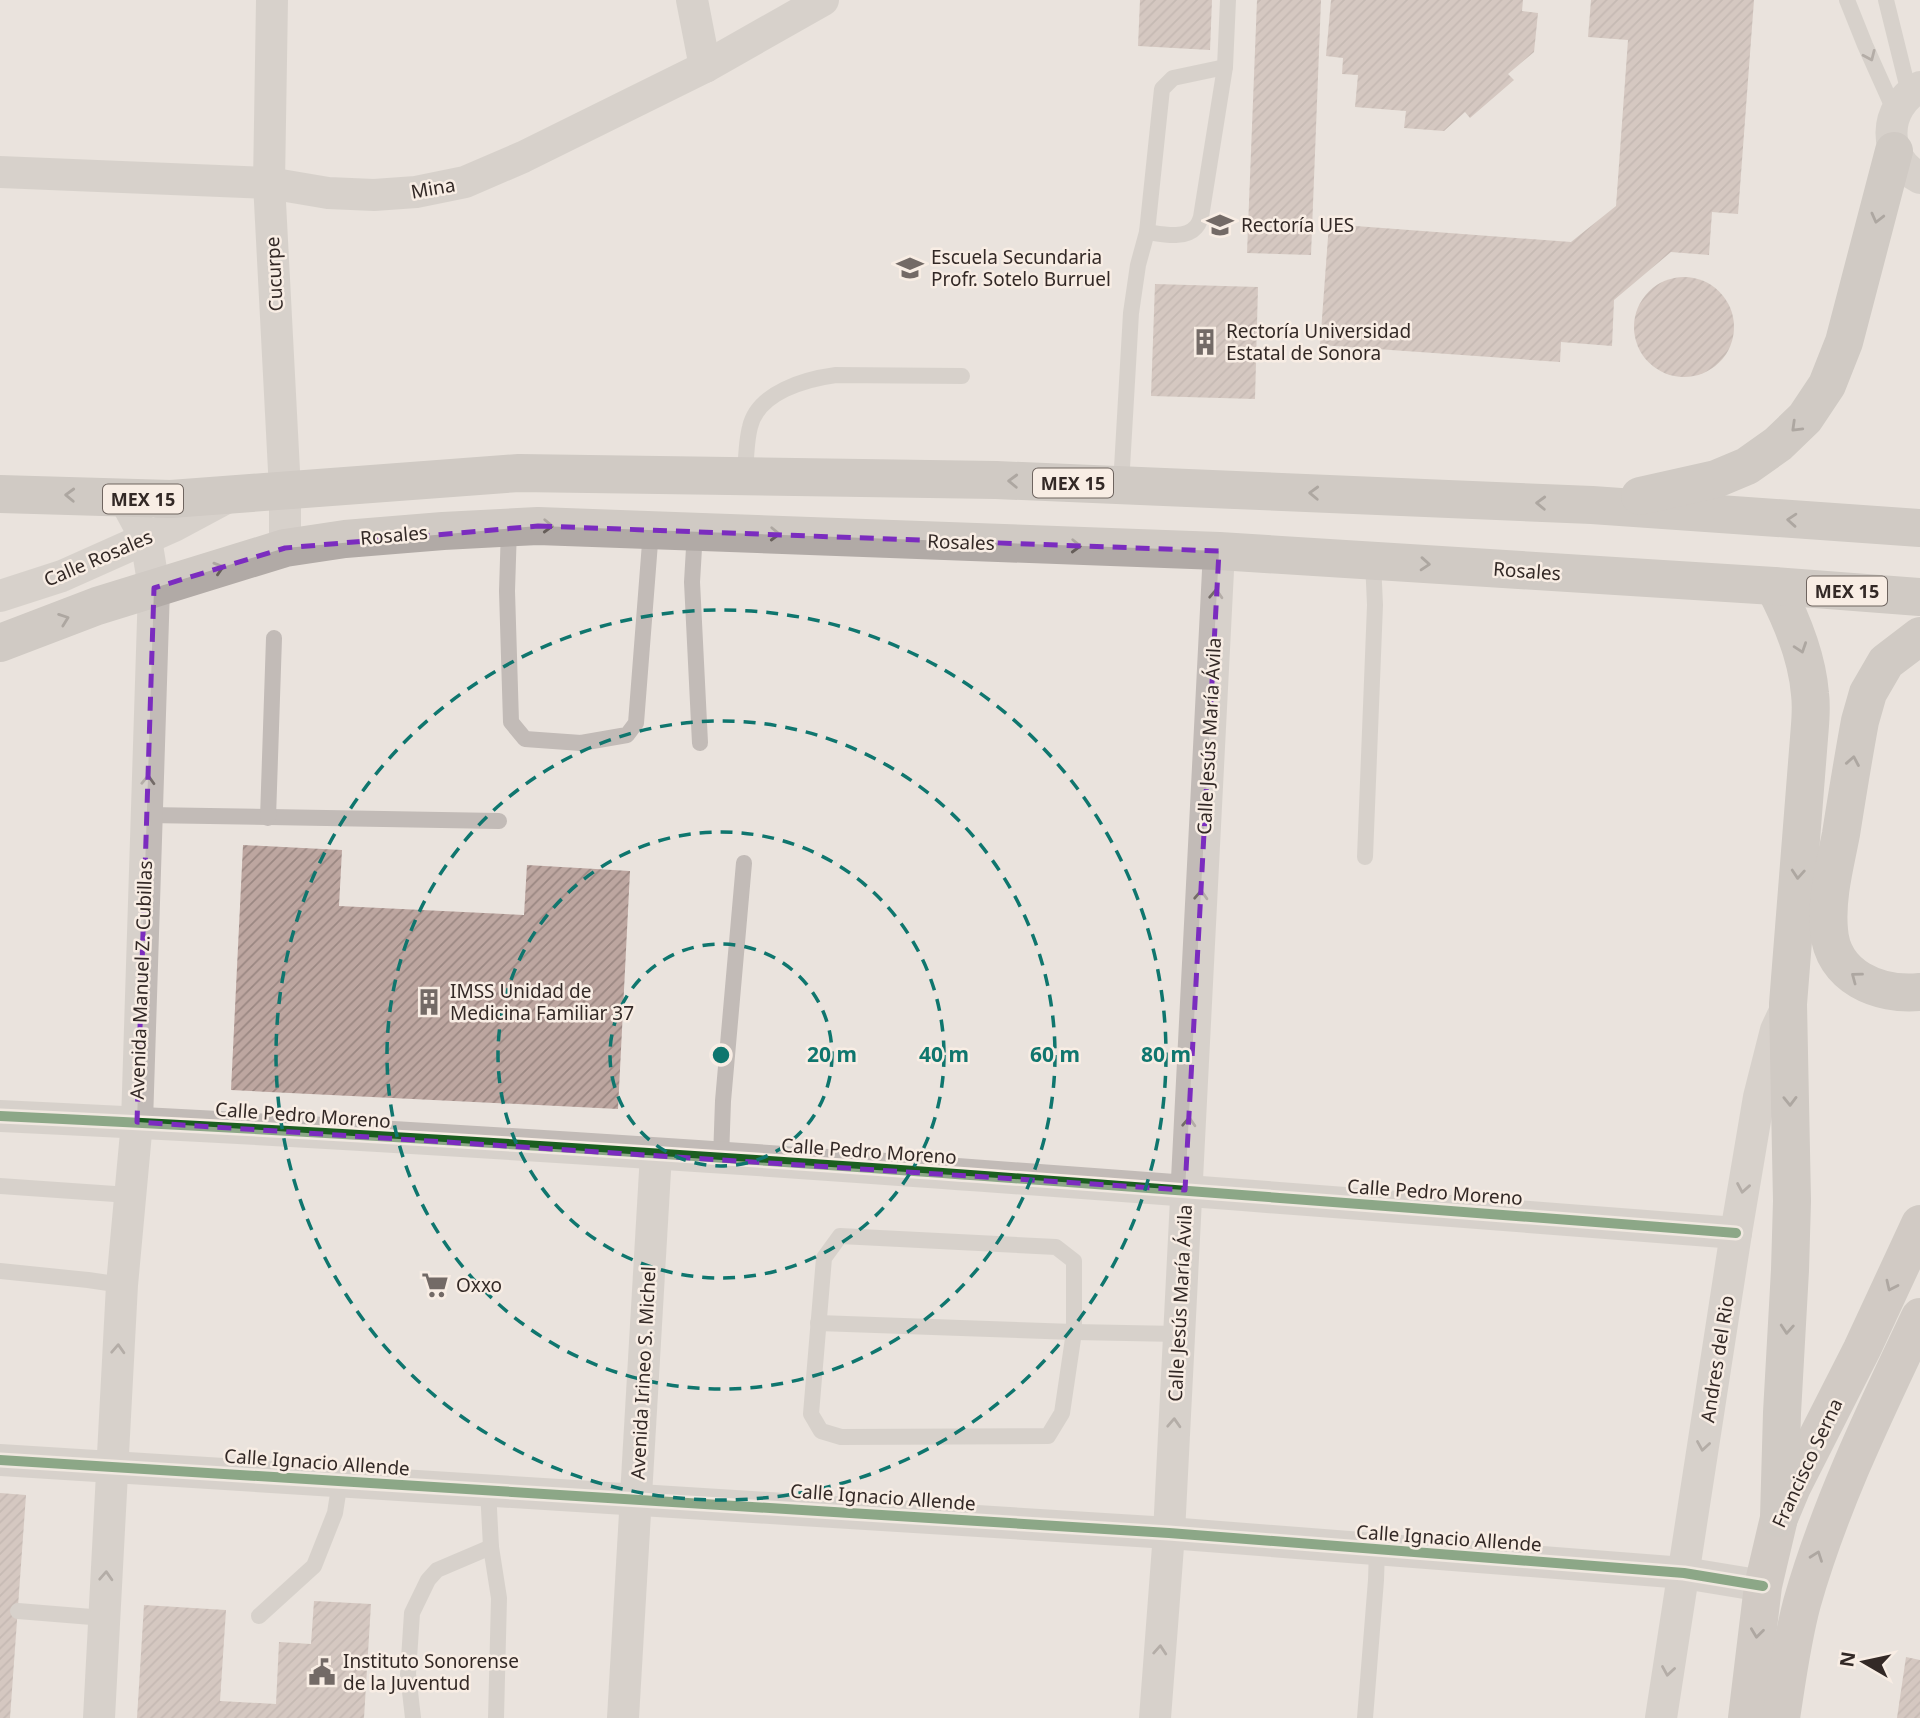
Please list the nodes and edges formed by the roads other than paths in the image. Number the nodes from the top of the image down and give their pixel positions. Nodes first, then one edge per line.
1 (272, 0) edge
2 (692, 0) edge
3 (823, 0) edge
4 (1228, 0) edge
5 (1847, 0) edge
6 (1886, 0) edge
7 (705, 67) junction
8 (1225, 67) junction
9 (1908, 97) edge
10 (1907, 165) edge
11 (0, 172) edge
12 (269, 183) junction
13 (1147, 232) junction
14 (962, 376) dead end
15 (745, 477) junction
16 (1121, 485) junction
17 (285, 490) junction
18 (0, 494) edge
19 (231, 496) junction
20 (124, 498) junction
21 (1592, 505) junction
22 (509, 527) junction
23 (1920, 528) edge
24 (651, 530) junction
25 (695, 531) junction
26 (146, 539) junction
27 (285, 548) junction
28 (1219, 551) junction
29 (1373, 561) junction
30 (1774, 586) junction
31 (154, 588) junction
32 (0, 596) edge
33 (1920, 597) edge
34 (1920, 636) edge
35 (274, 638) dead end
36 (0, 643) edge
37 (700, 743) dead end
38 (147, 815) junction
39 (268, 818) junction
40 (499, 821) dead end
41 (1365, 857) dead end
42 (744, 863) dead end
43 (1920, 992) edge
44 (1788, 1004) junction
45 (0, 1115) edge
46 (137, 1122) junction
47 (656, 1154) junction
48 (720, 1158) junction
49 (0, 1186) edge
50 (1185, 1190) junction
51 (129, 1195) junction
52 (1920, 1224) edge
53 (1736, 1233) junction
54 (0, 1271) edge
55 (122, 1285) junction
56 (1920, 1317) edge
57 (818, 1323) junction
58 (1074, 1332) junction
59 (1178, 1334) junction
60 (0, 1460) edge
61 (111, 1467) junction
62 (340, 1481) junction
63 (488, 1490) junction
64 (635, 1499) junction
65 (1779, 1518) junction
66 (1169, 1534) junction
67 (491, 1547) junction
68 (1377, 1549) junction
69 (1684, 1573) junction
70 (1763, 1586) junction
71 (18, 1611) dead end
72 (259, 1616) dead end
73 (104, 1618) junction
74 (99, 1718) edge
75 (413, 1718) edge
76 (496, 1718) edge
77 (623, 1718) edge
78 (1155, 1718) edge
79 (1365, 1718) edge
80 (1661, 1718) edge
81 (1747, 1718) edge
82 (1781, 1718) edge

1 - 12 street, Cucurpe
2 - 7 street
3 - 7 street, Mina
4 - 8 lane
5 -> 9 lane
6 - 9 lane
7 - 12 street, Mina
8 - 13 lane
8 - 13 lane
9 - 10 street
10 -> 21 main road
11 - 12 street, Mina
12 - 17 street, Cucurpe
13 - 16 lane
14 - 15 lane
16 -> 15 main road, MEX 15
15 - 17 main road, MEX 15
21 -> 16 main road, MEX 15
17 - 19 main road, MEX 15
17 - 27 street, Cucurpe
20 -> 18 main road, MEX 15
19 - 20 main road, MEX 15
19 - 26 street, Calle Rosales
20 - 26 street, Avenida Manuel Z. Cubillas
23 -> 21 main road, MEX 15
22 -> 24 main road, Rosales / MEX 15
22 - 24 lane
22 - 27 main road, Rosales / MEX 15
24 - 25 main road, Rosales / MEX 15
25 -> 28 main road, Rosales / MEX 15
25 - 37 lane
26 - 31 street, Avenida Manuel Z. Cubillas
26 - 32 street, Calle Rosales
31 -> 27 main road, Rosales / MEX 15
28 - 29 main road, Rosales / MEX 15
50 -> 28 street, Calle Jesús María Ávila
29 -> 30 main road, Rosales / MEX 15
29 - 41 lane
30 - 33 main road, MEX 15
30 -> 44 main road
36 -> 31 main road, MEX 15
38 -> 31 street, Avenida Manuel Z. Cubillas
43 -> 34 main road
35 - 39 lane
38 - 39 lane
38 - 46 street, Avenida Manuel Z. Cubillas
39 - 40 lane
42 - 48 lane
44 -> 53 street, Andres del Rio
44 -> 65 main road
45 - 46 street, Calle Pedro Moreno
46 - 47 street, Calle Pedro Moreno
46 - 51 street, Avenida Manuel Z. Cubillas
47 - 48 street, Calle Pedro Moreno
47 - 64 street, Avenida Irineo S. Michel
48 - 50 street, Calle Pedro Moreno
49 - 51 lane
50 - 53 street, Calle Pedro Moreno
50 - 59 street, Calle Jesús María Ávila
51 - 55 street, Avenida Manuel Z. Cubillas
52 -> 65 main road, Francisco Serna
53 -> 69 street, Andres del Rio
54 - 55 lane
61 -> 55 street, Avenida Manuel Z. Cubillas
82 -> 56 main road
57 - 58 lane
57 - 58 lane
57 - 58 lane
58 - 59 lane
66 -> 59 street, Calle Jesús María Ávila
60 - 61 street, Calle Ignacio Allende
61 - 62 street, Calle Ignacio Allende
73 -> 61 street, Avenida Manuel Z. Cubillas
62 - 63 street, Calle Ignacio Allende
62 - 72 lane
63 - 64 street, Calle Ignacio Allende
63 - 67 lane
64 - 66 street, Calle Ignacio Allende
64 - 77 street, Avenida Irineo S. Michel
65 - 70 main road, Francisco Serna
66 - 68 street, Calle Ignacio Allende
78 -> 66 street, Calle Jesús María Ávila
67 - 75 lane
67 - 76 lane
68 - 69 street, Calle Ignacio Allende
68 - 79 lane
69 - 70 street, Calle Ignacio Allende
69 -> 80 street, Andres del Rio
70 -> 81 main road, Francisco Serna
71 - 73 lane
73 - 74 street, Avenida Manuel Z. Cubillas

